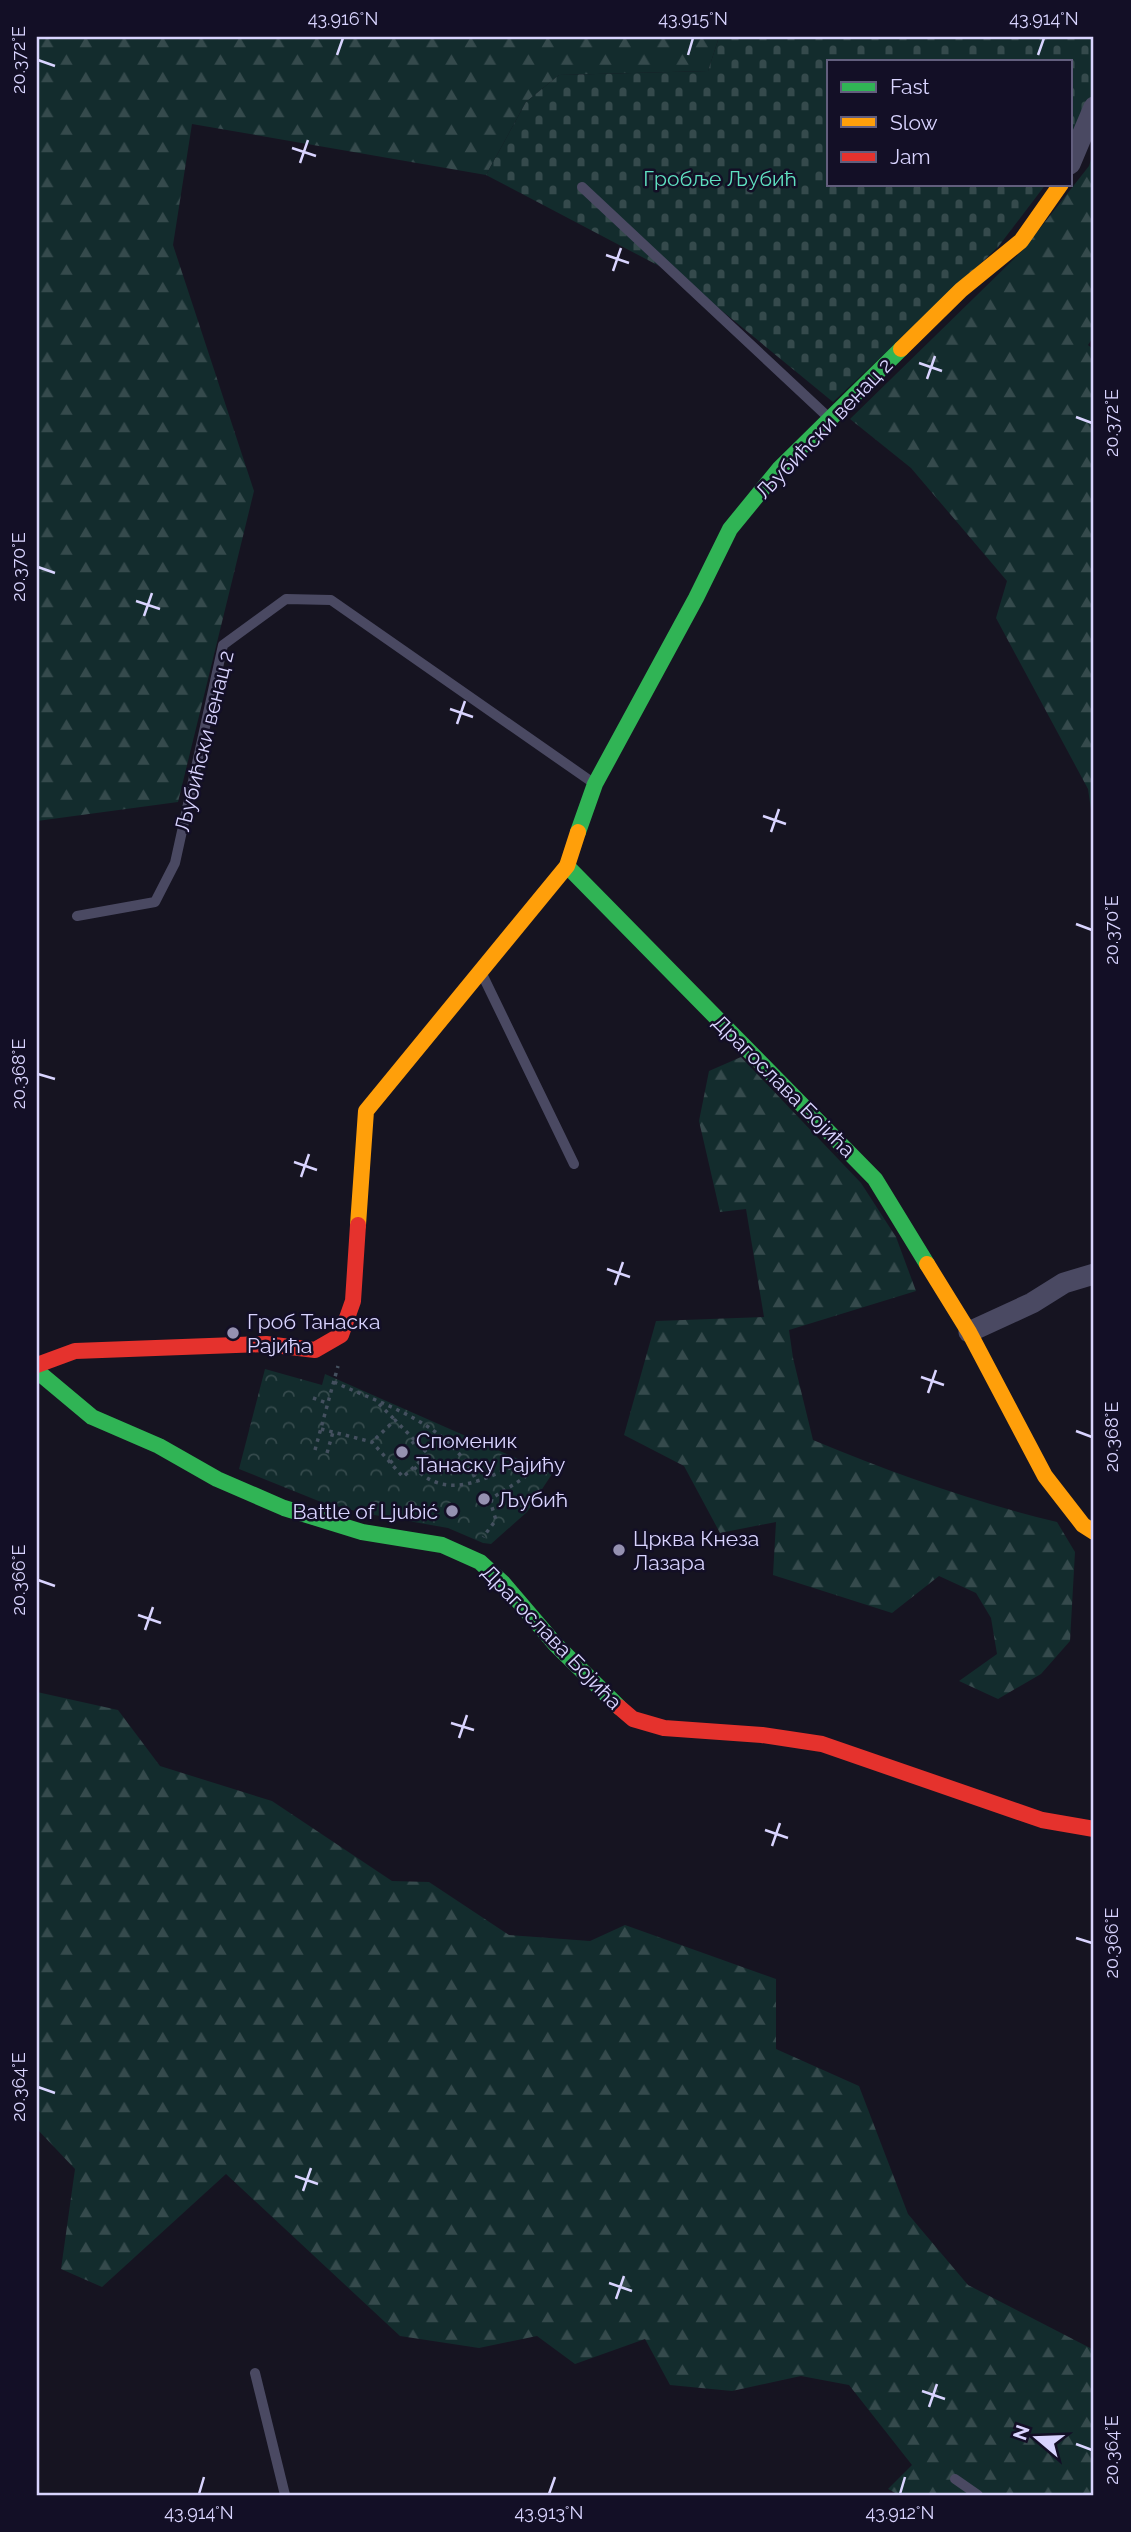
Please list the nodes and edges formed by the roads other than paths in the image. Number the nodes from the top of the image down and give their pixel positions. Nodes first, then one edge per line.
1 (1094, 107) edge
2 (1072, 159) edge
3 (1060, 186) edge
4 (582, 187) dead end
5 (830, 419) junction
6 (595, 784) junction
7 (567, 866) junction
8 (77, 916) dead end
9 (481, 971) junction
10 (574, 1164) dead end
11 (1094, 1274) edge
12 (969, 1332) junction
13 (37, 1365) edge
14 (37, 1371) edge
15 (1094, 1532) edge
16 (1094, 1829) edge
17 (255, 2373) dead end
18 (955, 2479) dead end
19 (285, 2495) edge
20 (978, 2495) edge

1 - 2 street
3 - 5 street, Љубићски венац 2
4 - 5 lane
5 - 6 street, Љубићски венац 2
6 - 7 street, Љубићски венац 2
6 - 8 lane, Љубићски венац 2
7 - 9 street, Љубићски венац 2
7 - 12 street, Драгослава Бојића
9 - 10 lane
9 - 13 street, Љубићски венац 2
11 - 12 street
12 - 15 street, Драгослава Бојића
14 - 16 street, Драгослава Бојића
17 - 19 lane
18 - 20 lane

